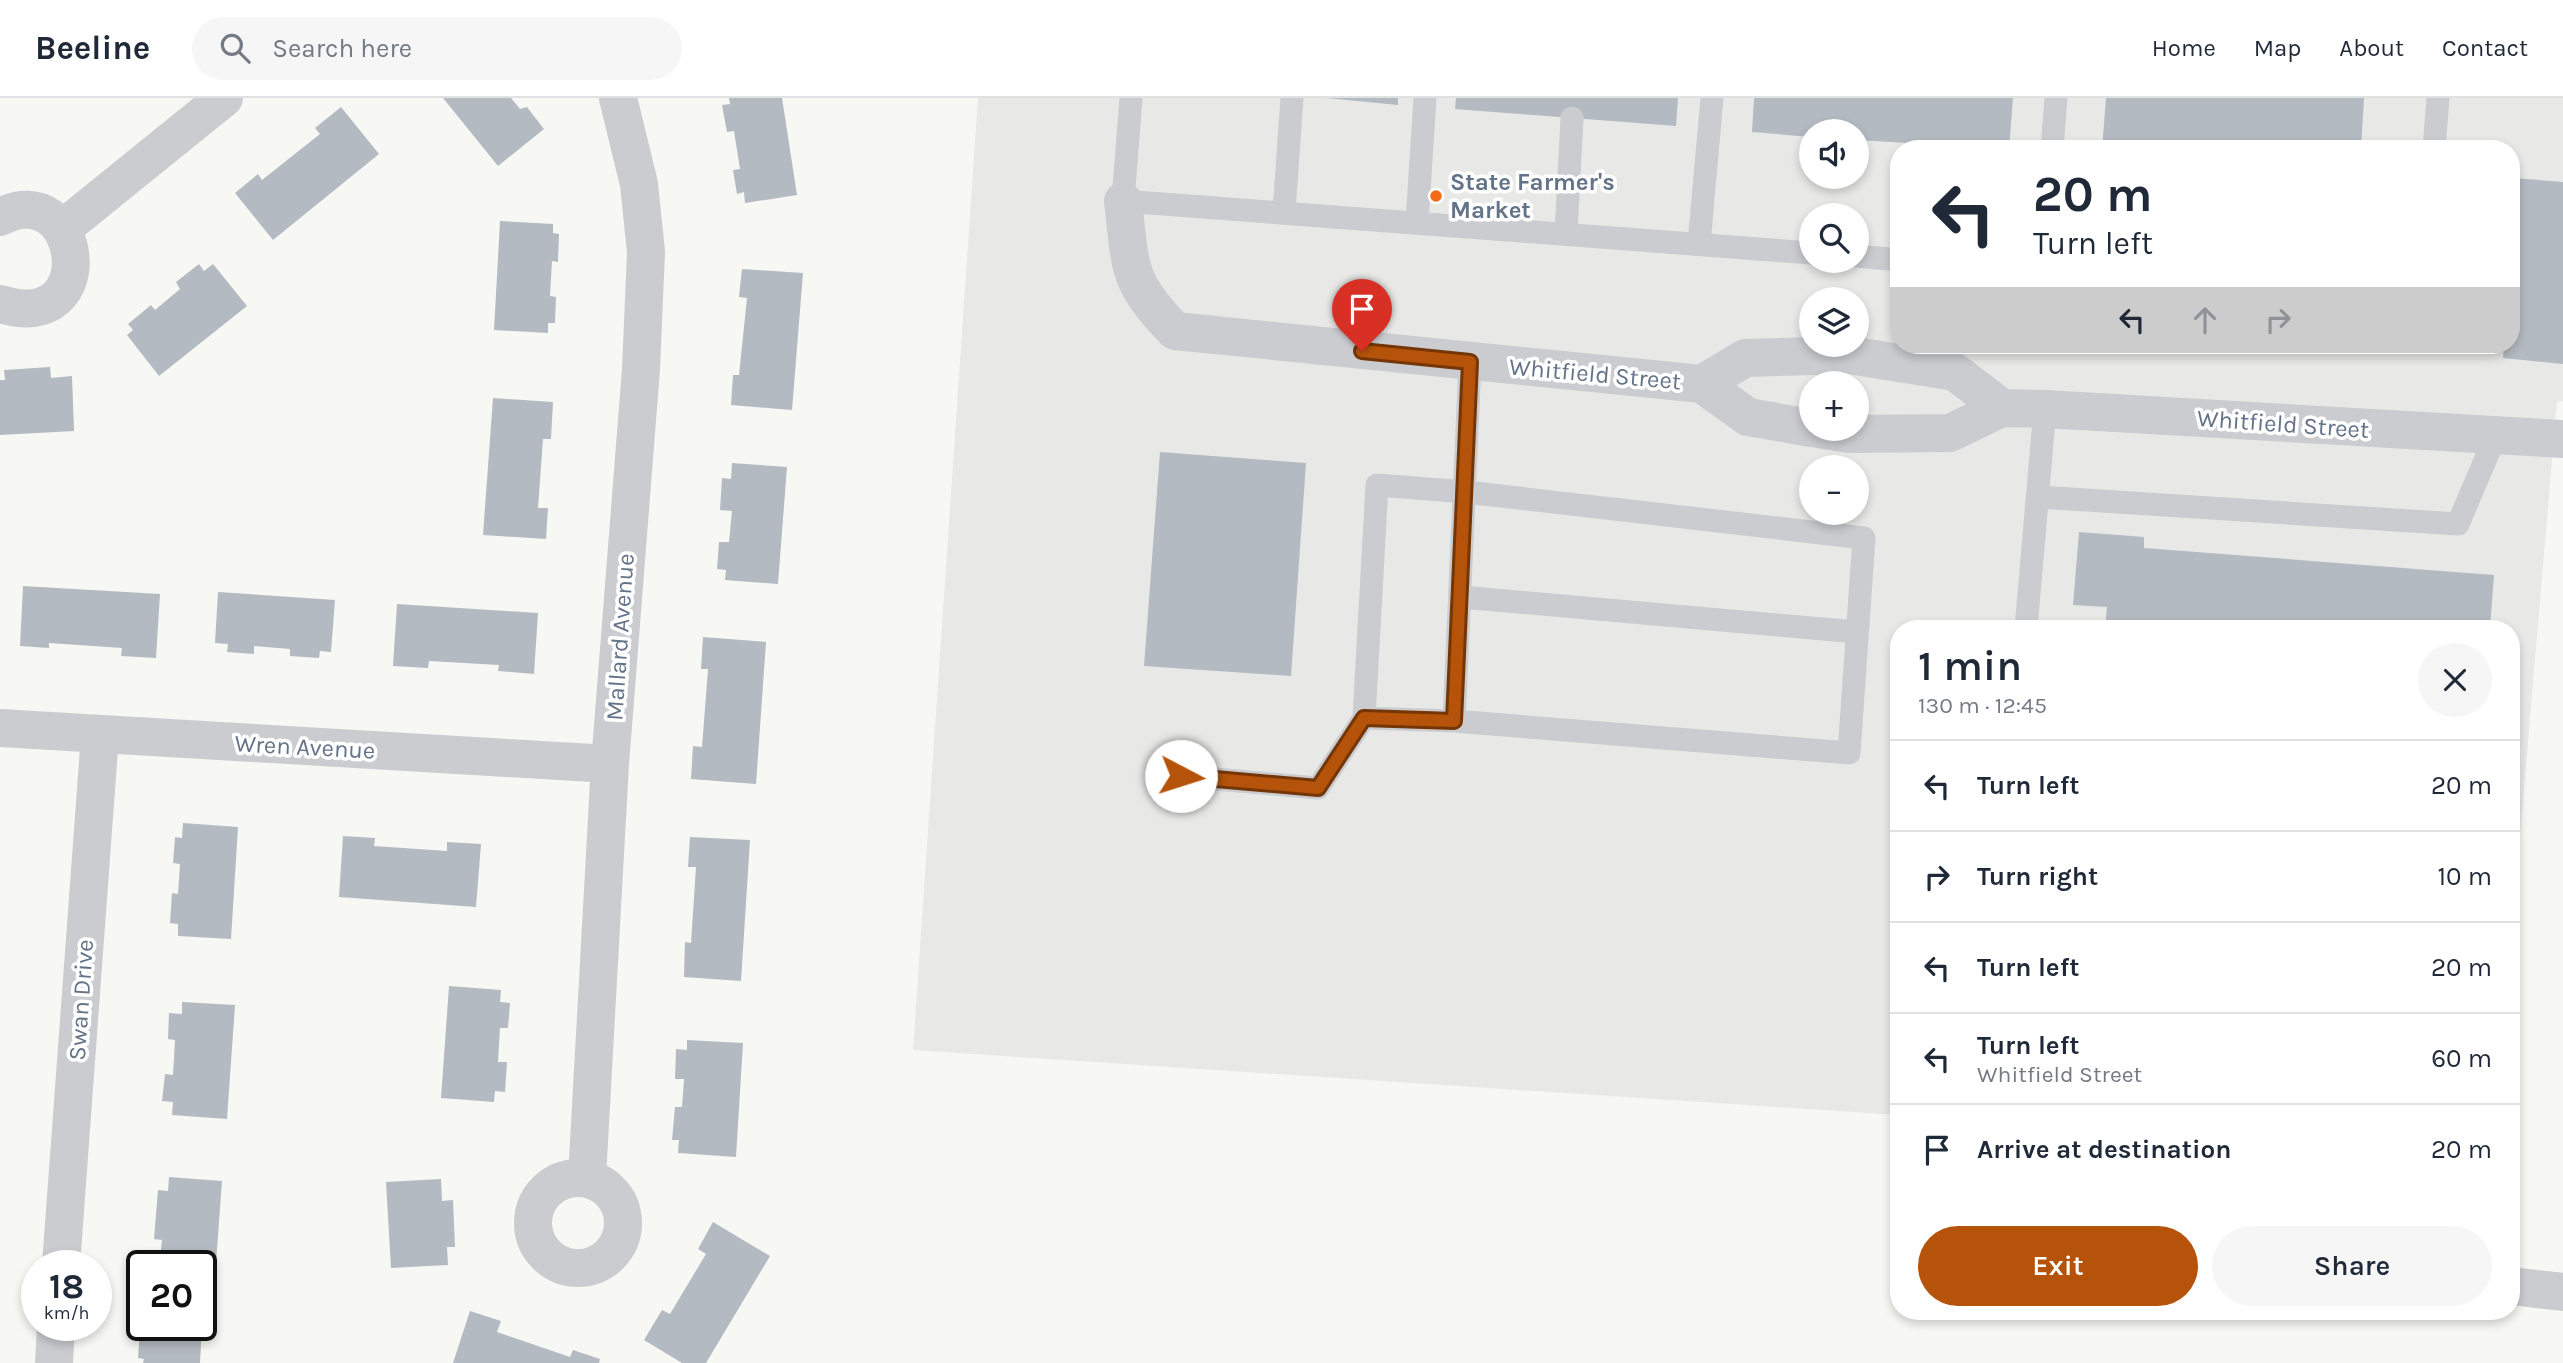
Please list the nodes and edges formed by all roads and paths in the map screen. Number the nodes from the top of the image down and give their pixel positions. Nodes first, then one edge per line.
1 (223, 98) edge
2 (618, 98) edge
3 (1131, 98) edge
4 (1292, 98) edge
5 (1426, 98) edge
6 (1712, 98) edge
7 (2056, 98) edge
8 (2438, 98) edge
9 (1572, 118) dead end
10 (2053, 140) edge
11 (2435, 140) edge
12 (1123, 201) junction
13 (1284, 212) junction
14 (0, 217) edge
15 (1417, 222) junction
16 (62, 229) junction
17 (1566, 233) junction
18 (1699, 244) junction
19 (1799, 252) edge
20 (1869, 257) edge
21 (1890, 259) edge
22 (0, 304) edge
23 (1470, 362) junction
24 (1702, 384) junction
25 (2002, 408) junction
26 (2045, 409) junction
27 (1799, 426) edge
28 (1869, 434) edge
29 (2495, 437) junction
30 (2563, 439) edge
31 (1466, 492) junction
32 (2039, 497) junction
33 (1461, 597) junction
34 (2027, 620) edge
35 (1857, 632) junction
36 (1364, 718) junction
37 (1454, 721) junction
38 (0, 728) edge
39 (100, 735) junction
40 (610, 764) junction
41 (1181, 776) dead end
42 (587, 1178) dead end
43 (62, 1250) edge
44 (2520, 1287) edge
45 (2563, 1292) edge
46 (56, 1341) edge
47 (54, 1363) edge

1 - 16 street
2 - 40 street, Mallard Avenue
3 - 12 lane
4 - 13 lane
5 - 15 lane
6 - 18 lane
7 - 10 lane
8 - 11 lane
9 - 17 lane
12 - 13 lane
12 - 23 street, Whitfield Street
13 - 15 lane
14 - 16 street
15 - 17 lane
16 - 22 street
17 - 18 lane
18 - 19 lane
20 - 21 lane
23 - 24 street, Whitfield Street
23 - 31 lane
24 - 25 street, Whitfield Street
24 - 27 street, Whitfield Street
25 - 26 street, Whitfield Street
25 - 28 street, Whitfield Street
26 - 29 street, Whitfield Street
26 - 32 lane
29 - 30 street, Whitfield Street
29 - 32 lane
31 - 33 lane
31 - 35 lane
31 - 36 lane
32 - 34 lane
33 - 35 lane
33 - 37 lane
35 - 37 lane
36 - 37 lane
36 - 41 lane
38 - 39 street, Wren Avenue
39 - 40 street, Wren Avenue
39 - 43 street, Swan Drive
40 - 42 street, Mallard Avenue
44 - 45 street
46 - 47 street

